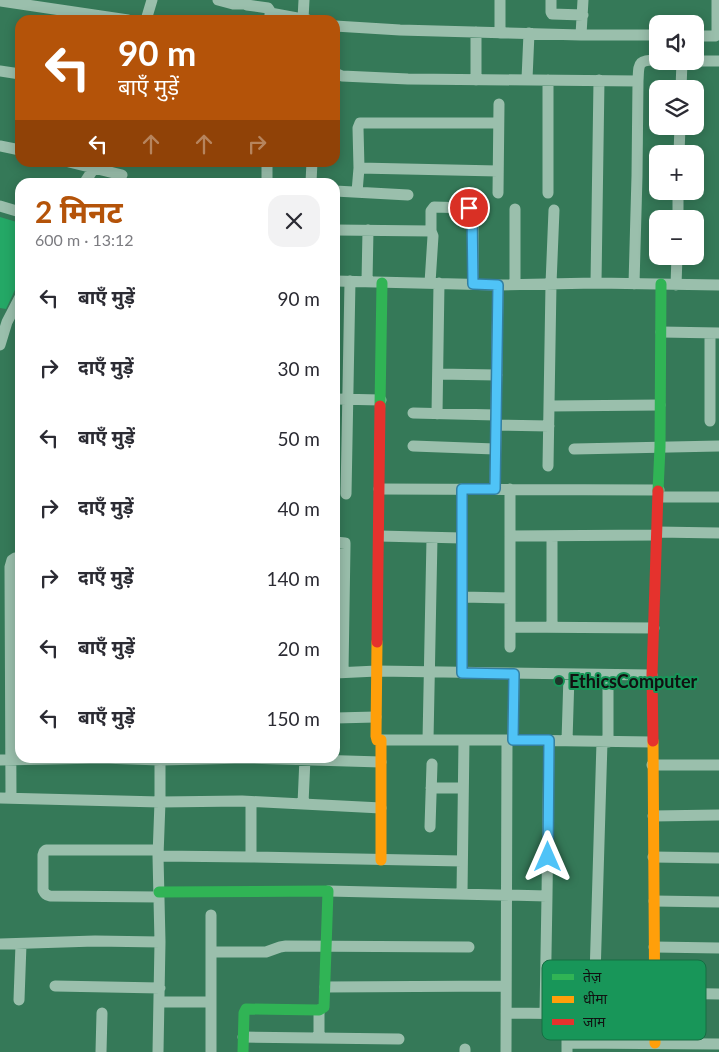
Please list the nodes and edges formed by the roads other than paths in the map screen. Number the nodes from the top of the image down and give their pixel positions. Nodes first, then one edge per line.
1 (0, 0) edge
2 (152, 0) edge
3 (218, 0) edge
4 (304, 0) edge
5 (500, 0) edge
6 (551, 0) edge
7 (582, 0) edge
8 (717, 0) edge
9 (245, 2) edge
10 (96, 15) edge
11 (148, 15) edge
12 (270, 15) edge
13 (306, 15) edge
14 (582, 15) junction
15 (340, 26) edge
16 (476, 32) junction
17 (500, 33) junction
18 (529, 33) junction
19 (581, 35) junction
20 (649, 35) edge
21 (704, 36) edge
22 (718, 36) edge
23 (649, 61) edge
24 (704, 61) edge
25 (719, 61) edge
26 (0, 70) edge
27 (15, 73) edge
28 (340, 75) edge
29 (527, 79) junction
30 (476, 80) junction
31 (548, 80) junction
32 (599, 80) junction
33 (638, 81) junction
34 (499, 104) dead end
35 (498, 122) junction
36 (0, 146) edge
37 (15, 149) edge
38 (90, 167) edge
39 (94, 168) junction
40 (358, 168) junction
41 (498, 171) junction
42 (122, 175) dead end
43 (88, 178) edge
44 (340, 191) edge
45 (357, 192) junction
46 (498, 193) dead end
47 (548, 193) dead end
48 (408, 195) dead end
49 (0, 206) edge
50 (515, 209) dead end
51 (15, 210) edge
52 (554, 210) dead end
53 (340, 230) edge
54 (368, 230) junction
55 (431, 231) junction
56 (677, 265) edge
57 (340, 281) edge
58 (350, 281) junction
59 (367, 282) junction
60 (382, 282) junction
61 (435, 283) junction
62 (596, 283) junction
63 (473, 284) junction
64 (515, 284) junction
65 (551, 284) junction
66 (634, 284) junction
67 (661, 284) junction
68 (676, 284) junction
69 (498, 285) junction
70 (719, 285) edge
71 (15, 304) edge
72 (3, 322) edge
73 (661, 332) junction
74 (715, 333) edge
75 (0, 345) edge
76 (438, 374) junction
77 (497, 375) junction
78 (341, 399) edge
79 (380, 400) junction
80 (550, 406) junction
81 (660, 406) junction
82 (413, 413) dead end
83 (437, 414) junction
84 (496, 420) junction
85 (710, 421) dead end
86 (549, 426) junction
87 (412, 446) dead end
88 (719, 446) edge
89 (660, 447) junction
90 (496, 449) junction
91 (574, 449) dead end
92 (548, 466) dead end
93 (379, 489) junction
94 (462, 489) junction
95 (495, 489) junction
96 (510, 490) junction
97 (346, 494) dead end
98 (659, 494) junction
99 (719, 497) edge
100 (719, 533) edge
101 (657, 534) junction
102 (379, 536) junction
103 (510, 536) junction
104 (552, 536) junction
105 (432, 538) junction
106 (462, 538) junction
107 (340, 542) edge
108 (15, 558) edge
109 (15, 591) edge
110 (462, 597) junction
111 (510, 598) junction
112 (510, 627) junction
113 (552, 627) junction
114 (654, 628) junction
115 (15, 643) edge
116 (510, 647) dead end
117 (340, 652) edge
118 (377, 671) junction
119 (340, 673) edge
120 (430, 673) junction
121 (462, 673) junction
122 (514, 674) junction
123 (608, 674) junction
124 (569, 675) junction
125 (652, 676) junction
126 (15, 708) edge
127 (376, 717) junction
128 (340, 718) edge
129 (382, 740) junction
130 (428, 740) junction
131 (464, 740) junction
132 (510, 740) junction
133 (549, 740) junction
134 (567, 741) junction
135 (605, 742) junction
136 (652, 742) junction
137 (5, 760) edge
138 (340, 760) edge
139 (382, 762) junction
140 (160, 763) edge
141 (305, 763) edge
142 (432, 764) dead end
143 (652, 765) junction
144 (719, 765) edge
145 (431, 788) junction
146 (463, 788) junction
147 (6, 798) edge
148 (160, 802) junction
149 (251, 802) junction
150 (303, 804) junction
151 (381, 808) junction
152 (653, 816) junction
153 (719, 816) edge
154 (430, 827) dead end
155 (158, 853) junction
156 (653, 856) junction
157 (251, 857) junction
158 (719, 858) edge
159 (381, 860) junction
160 (462, 862) junction
161 (328, 891) junction
162 (159, 894) junction
163 (462, 894) junction
164 (506, 896) junction
165 (547, 896) junction
166 (654, 901) junction
167 (719, 902) edge
168 (211, 915) dead end
169 (160, 942) junction
170 (0, 944) edge
171 (20, 944) junction
172 (326, 946) junction
173 (469, 947) dead end
174 (654, 947) junction
175 (719, 948) edge
176 (211, 952) junction
177 (546, 960) edge
178 (596, 960) edge
179 (654, 960) edge
180 (55, 986) dead end
181 (506, 986) junction
182 (325, 987) junction
183 (160, 988) junction
184 (706, 994) edge
185 (719, 994) edge
186 (20, 1000) dead end
187 (160, 1002) junction
188 (211, 1002) junction
189 (319, 1010) junction
190 (102, 1013) dead end
191 (506, 1013) junction
192 (542, 1013) edge
193 (243, 1036) junction
194 (319, 1038) junction
195 (399, 1039) dead end
196 (593, 1040) edge
197 (655, 1040) edge
198 (593, 1043) junction
199 (655, 1043) junction
200 (719, 1044) edge
201 (567, 1047) edge
202 (620, 1047) edge
203 (675, 1048) edge
204 (101, 1052) edge
205 (158, 1052) edge
206 (211, 1052) edge
207 (243, 1052) edge
208 (506, 1052) edge

1 - 10 street
2 - 11 street
3 - 9 street
4 - 13 street
5 - 17 street
6 - 14 street
7 - 14 street
8 - 22 street
9 - 12 street
14 - 19 street
15 - 16 street
16 - 17 street
16 - 30 street
17 - 18 street
18 - 19 street
18 - 29 street
19 - 20 street
21 - 22 street
23 - 33 street
24 - 25 street
26 - 27 street
28 - 30 street
29 - 30 street
29 - 31 street
31 - 32 street
31 - 47 street
32 - 33 street
32 - 62 street
33 - 66 street
34 - 35 street
35 - 40 street
35 - 41 street
36 - 37 street
38 - 39 street
39 - 42 street
39 - 43 street
40 - 41 street
40 - 45 street
41 - 46 street
44 - 45 street
45 - 48 street
49 - 51 street
50 - 64 street
52 - 65 street
53 - 54 street
54 - 55 street
54 - 59 street
55 - 61 street
55 - 63 street
56 - 68 street
57 - 58 street
58 - 59 street
58 - 78 street
59 - 60 street
60 - 61 street
60 - 79 street
61 - 63 street
61 - 76 street
62 - 65 street
62 - 66 street
63 - 69 street
64 - 65 street
64 - 69 street
65 - 80 street
66 - 67 street
67 - 68 street
67 - 73 street
68 - 70 street
69 - 77 street
71 - 72 street
72 - 75 street
73 - 74 street
73 - 81 street
74 - 85 street
76 - 77 street
76 - 83 street
77 - 84 street
78 - 79 street
78 - 97 street
79 - 93 street
80 - 81 street
80 - 86 street
81 - 89 street
82 - 83 street
83 - 84 street
84 - 86 street
84 - 90 street
86 - 92 street
87 - 90 street
88 - 89 street
89 - 91 street
89 - 98 street
90 - 95 street
93 - 94 street
93 - 102 street
94 - 95 street
94 - 106 street
95 - 96 street
96 - 98 street
96 - 103 street
98 - 99 street
98 - 101 street
100 - 101 street
101 - 104 street
101 - 114 street
102 - 105 street
102 - 118 street
103 - 104 street
103 - 111 street
104 - 113 street
105 - 106 street
105 - 120 street
106 - 110 street
107 - 117 street
108 - 109 street
109 - 115 street
110 - 111 street
110 - 121 street
111 - 112 street
112 - 113 street
112 - 116 street
113 - 114 street
114 - 125 street
115 - 126 street
118 - 119 street
118 - 120 street
118 - 127 street
120 - 121 street
120 - 130 street
121 - 122 street
122 - 124 street
122 - 132 street
123 - 124 street
123 - 125 street
123 - 135 street
124 - 134 street
125 - 136 street
126 - 137 street
127 - 128 street
127 - 129 street
129 - 130 street
129 - 139 street
130 - 131 street
131 - 132 street
131 - 146 street
132 - 133 street
132 - 164 street
133 - 134 street
133 - 165 street
134 - 135 street
135 - 136 street
135 - 178 street
136 - 143 street
137 - 147 street
138 - 139 street
139 - 151 street
140 - 148 street
141 - 150 street
142 - 145 street
143 - 144 street
143 - 152 street
145 - 146 street
145 - 154 street
146 - 160 street
147 - 148 street
148 - 149 street
148 - 155 street
149 - 150 street
149 - 157 street
150 - 151 street
151 - 159 street
152 - 153 street
152 - 156 street
155 - 157 street
155 - 162 street
155 - 162 street
156 - 158 street
156 - 166 street
157 - 159 street
159 - 160 street
160 - 163 street
161 - 162 street
161 - 163 street
161 - 172 street
162 - 169 street
163 - 164 street
164 - 165 street
164 - 181 street
165 - 177 street
166 - 167 street
166 - 174 street
168 - 176 street
169 - 171 street
169 - 183 street
170 - 171 street
171 - 186 street
172 - 173 street
172 - 176 street
172 - 182 street
174 - 175 street
174 - 179 street
176 - 188 street
180 - 183 street
181 - 182 street
181 - 191 street
182 - 189 street
183 - 187 street
184 - 185 street
187 - 188 street
187 - 205 street
188 - 206 street
189 - 193 street
189 - 194 street
190 - 204 street
191 - 192 street
191 - 208 street
193 - 194 street
193 - 207 street
194 - 195 street
196 - 198 street
197 - 199 street
198 - 201 street
198 - 202 street
199 - 202 street
199 - 203 street
200 - 203 street

